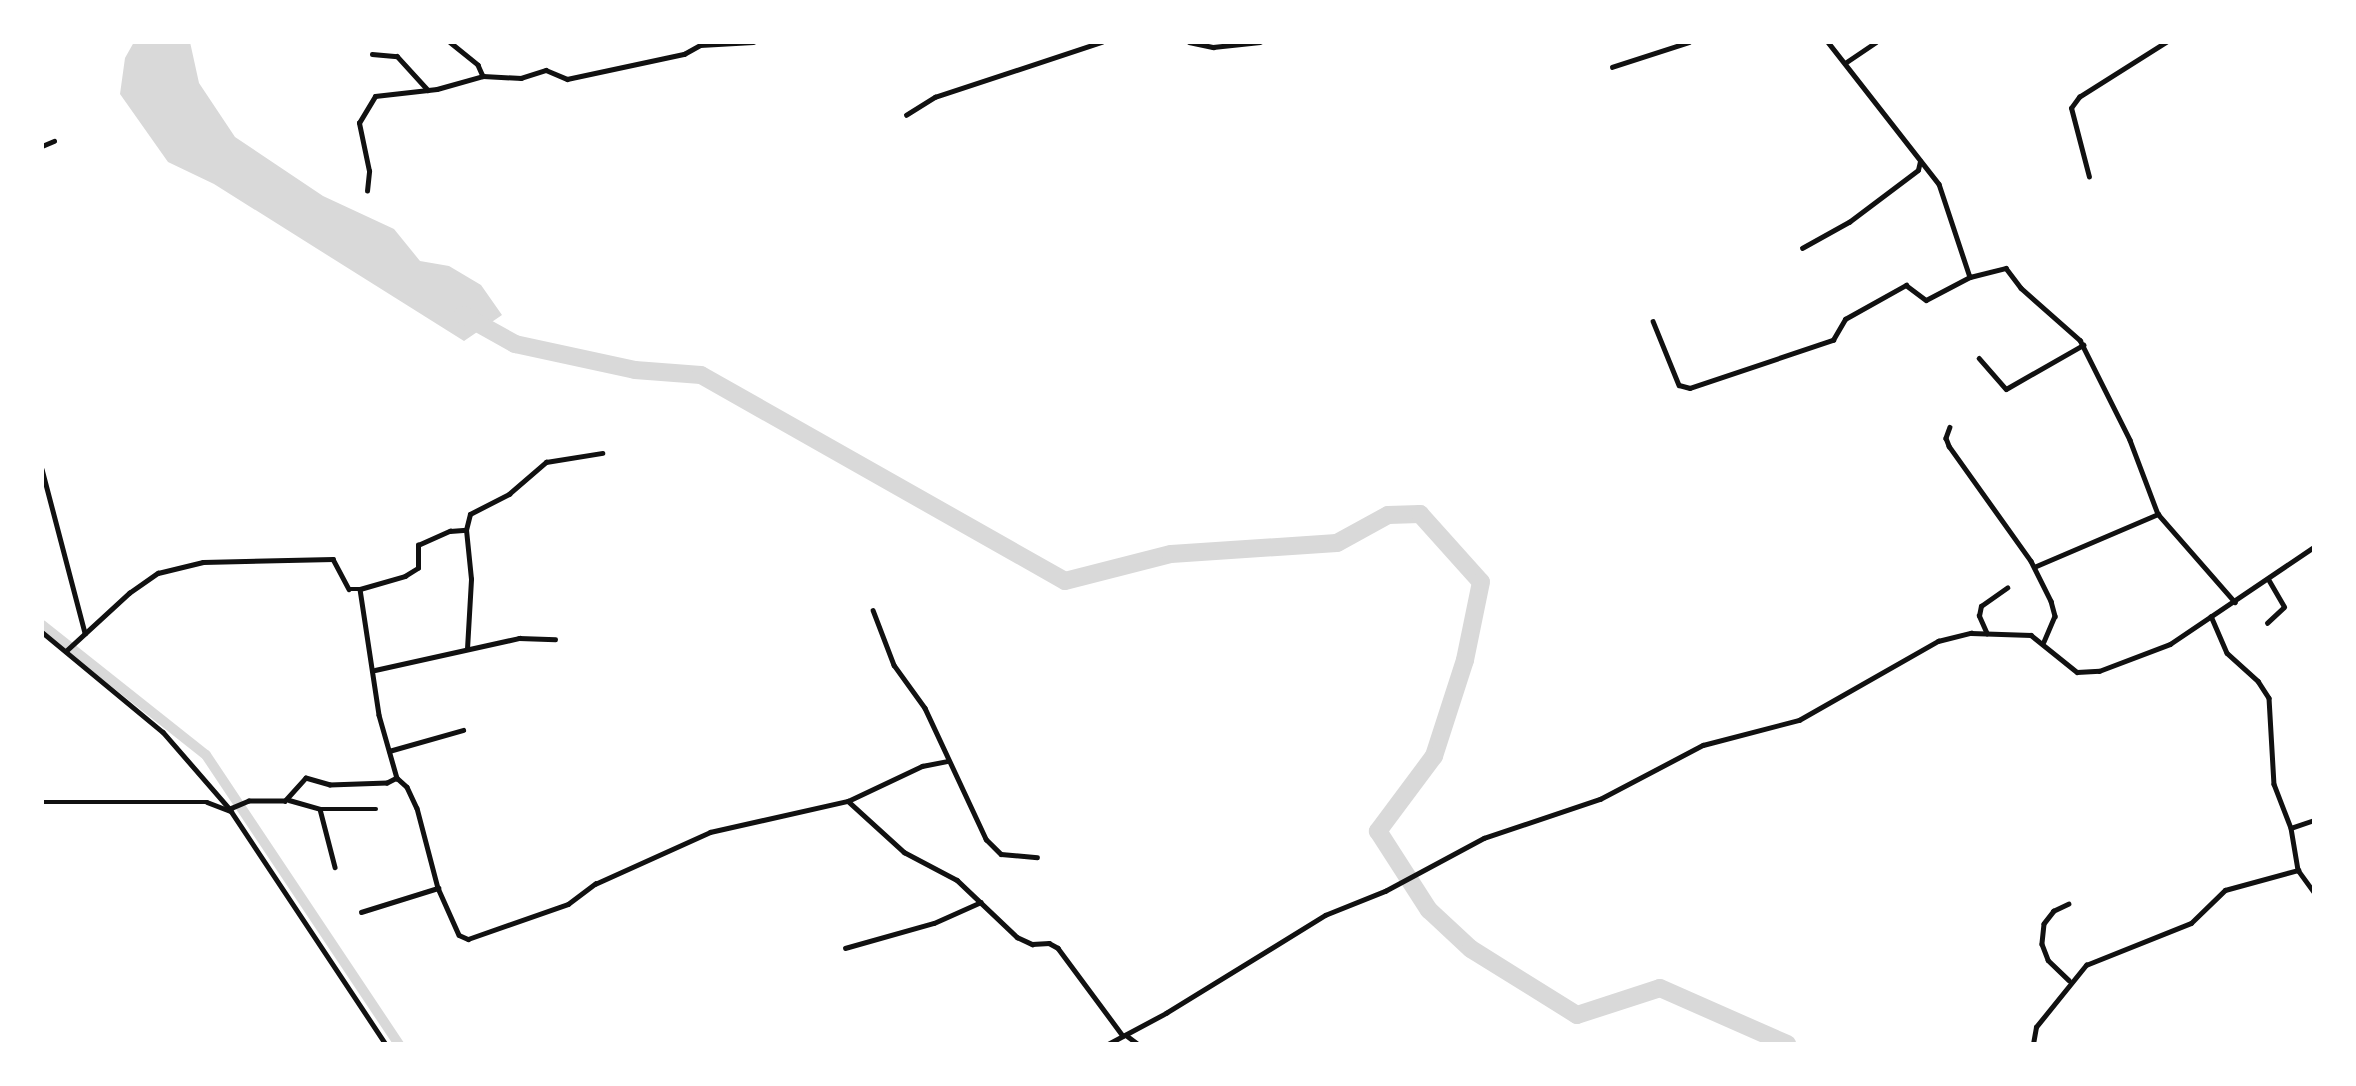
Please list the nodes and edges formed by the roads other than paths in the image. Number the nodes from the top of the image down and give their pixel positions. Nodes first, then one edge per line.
1 (450, 42) edge
2 (753, 42) edge
3 (1101, 42) edge
4 (1189, 42) edge
5 (1260, 42) edge
6 (1689, 42) edge
7 (1828, 42) edge
8 (1876, 42) edge
9 (2166, 42) edge
10 (372, 54) dead end
11 (1845, 63) junction
12 (1612, 67) dead end
13 (483, 76) junction
14 (428, 90) junction
15 (906, 115) dead end
16 (54, 141) dead end
17 (42, 146) edge
18 (1921, 160) junction
19 (2089, 177) dead end
20 (368, 191) dead end
21 (1802, 248) dead end
22 (1970, 276) junction
23 (1653, 321) dead end
24 (2083, 345) junction
25 (1979, 358) dead end
26 (1950, 427) dead end
27 (603, 453) dead end
28 (42, 469) edge
29 (2158, 514) junction
30 (466, 530) junction
31 (2314, 547) edge
32 (2034, 567) junction
33 (2268, 579) junction
34 (2007, 588) dead end
35 (360, 589) junction
36 (2235, 602) junction
37 (873, 610) dead end
38 (2211, 616) junction
39 (2267, 623) dead end
40 (42, 632) edge
41 (85, 632) junction
42 (1988, 635) junction
43 (555, 639) dead end
44 (2044, 642) junction
45 (467, 649) junction
46 (67, 650) junction
47 (375, 670) junction
48 (463, 730) dead end
49 (390, 751) junction
50 (947, 761) junction
51 (397, 778) junction
52 (289, 800) junction
53 (848, 801) junction
54 (42, 802) edge
55 (231, 809) junction
56 (320, 809) junction
57 (376, 809) dead end
58 (2314, 820) edge
59 (2291, 828) junction
60 (1037, 857) dead end
61 (335, 867) dead end
62 (2298, 870) junction
63 (438, 888) junction
64 (2314, 892) edge
65 (981, 902) junction
66 (2069, 904) dead end
67 (361, 912) dead end
68 (845, 948) dead end
69 (2069, 980) junction
70 (1124, 1035) junction
71 (386, 1044) edge
72 (1108, 1044) edge
73 (1138, 1044) edge
74 (2033, 1044) edge

1 - 13 street
2 - 13 street
3 - 15 street
4 - 5 street
6 - 12 street
7 - 11 street
8 - 11 street
9 - 19 street
10 - 14 street
11 - 18 street
13 - 14 street
14 - 20 street
16 - 17 street
18 - 21 street
18 - 22 street
22 - 23 street
22 - 24 street
24 - 25 street
24 - 29 street
26 - 32 street
27 - 30 street
28 - 41 street
29 - 32 street
29 - 36 street
30 - 35 street
30 - 45 street
31 - 33 street
32 - 44 street
33 - 36 street
33 - 39 street
34 - 42 street
35 - 41 street
35 - 47 street
36 - 38 street
37 - 50 street
38 - 44 street
38 - 59 street
40 - 46 street
41 - 46 street
42 - 44 street
42 - 70 street
43 - 45 street
45 - 47 street
46 - 55 street
47 - 49 street
48 - 49 street
49 - 51 street
50 - 53 street
50 - 60 street
51 - 52 street
51 - 63 street
52 - 55 street
52 - 56 street
53 - 63 street
53 - 65 street
54 - 55 street
55 - 71 street
56 - 57 street
56 - 61 street
58 - 59 street
59 - 62 street
62 - 64 street
62 - 69 street
63 - 67 street
65 - 68 street
65 - 70 street
66 - 69 street
69 - 74 street
70 - 72 street
70 - 73 street

